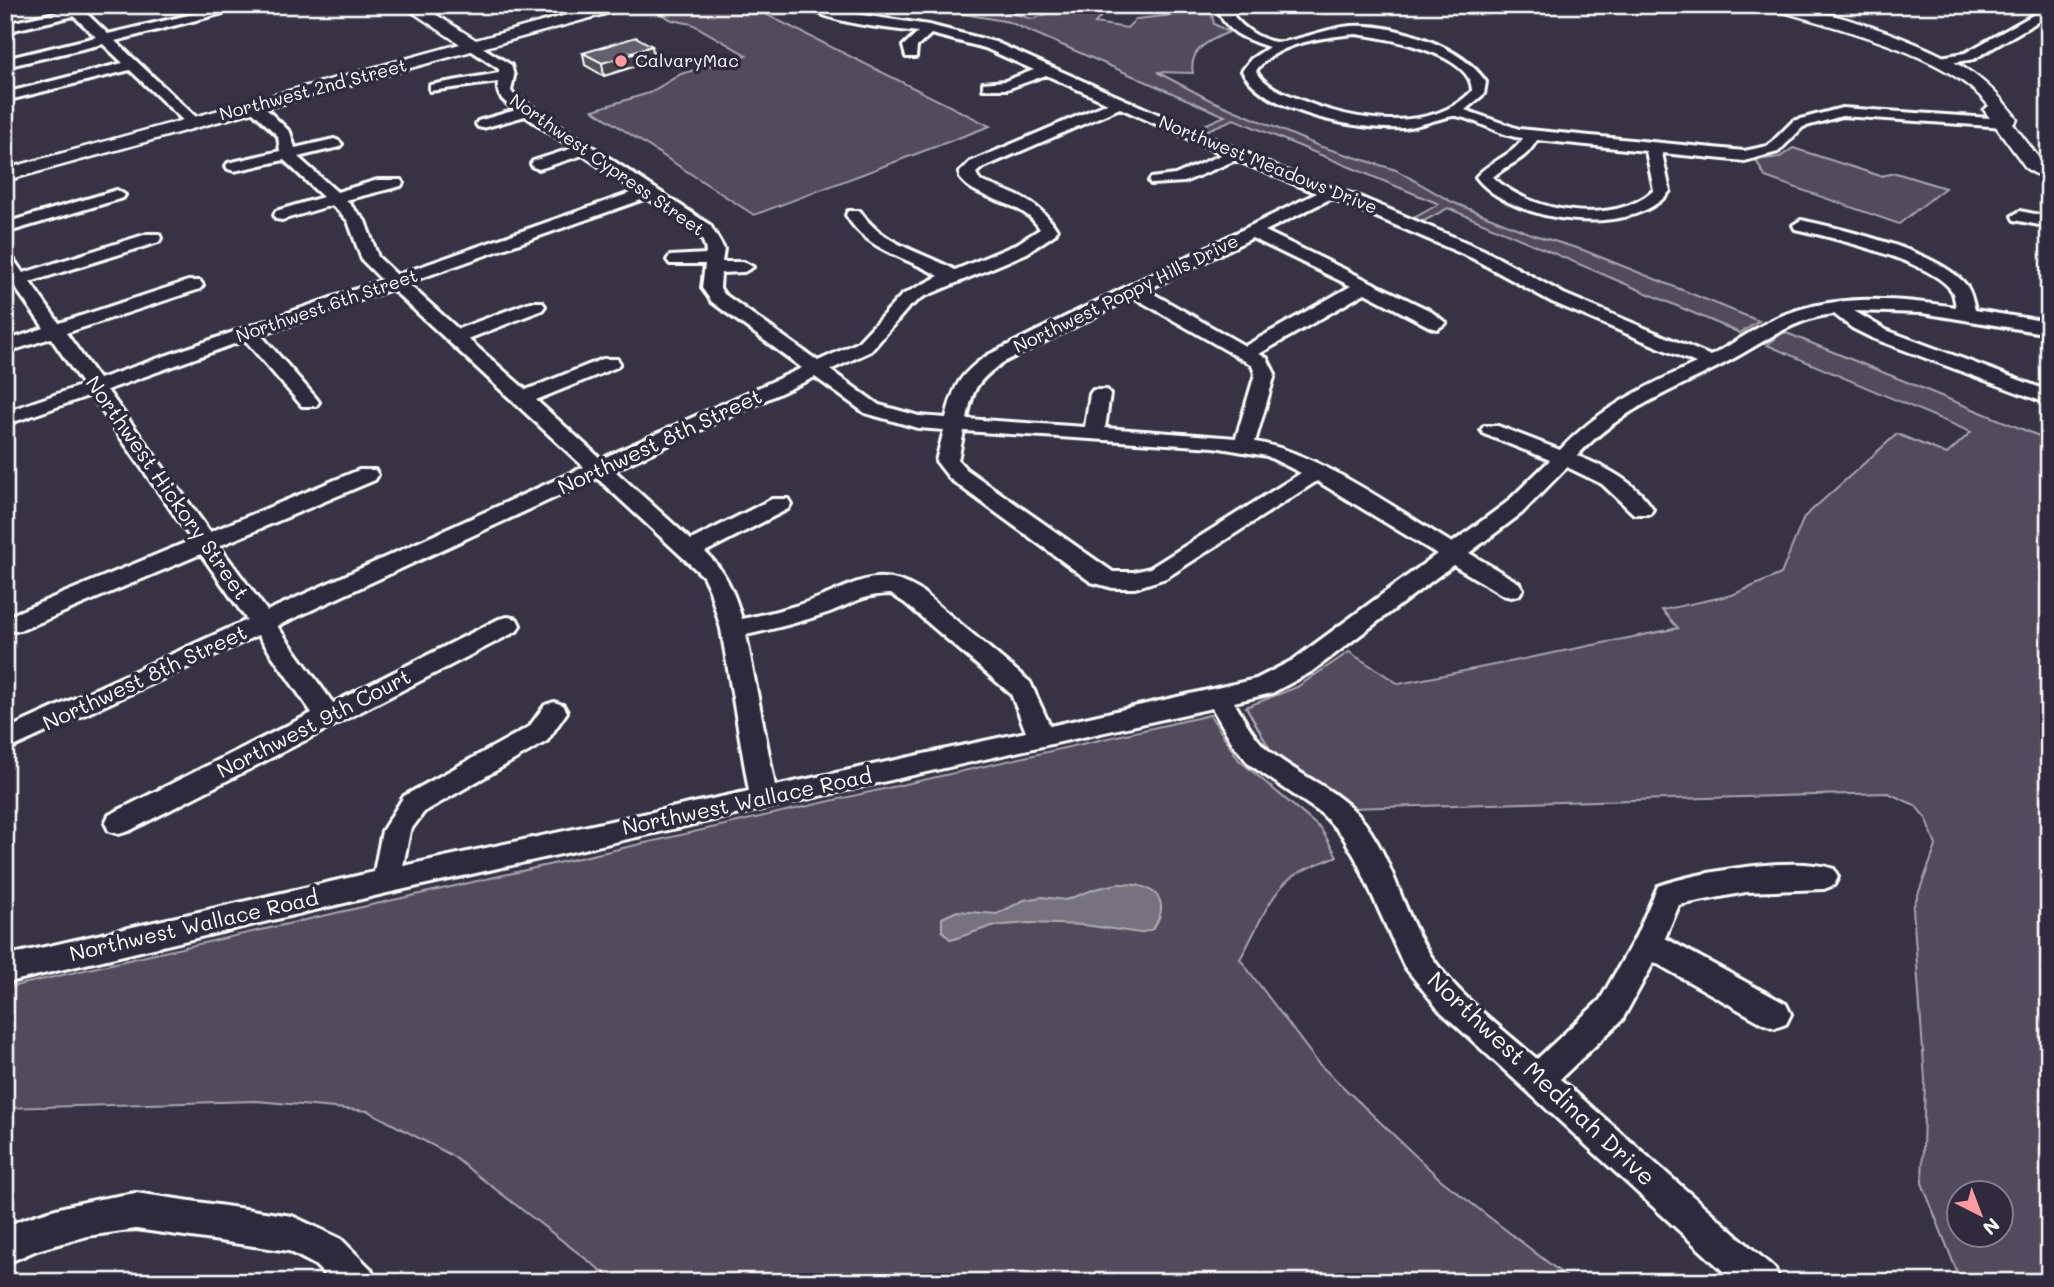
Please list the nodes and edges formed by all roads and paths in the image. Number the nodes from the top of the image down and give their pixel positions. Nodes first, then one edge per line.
1 (106, 5) edge
2 (248, 5) edge
3 (410, 5) edge
4 (621, 5) edge
5 (811, 5) edge
6 (1222, 5) edge
7 (1775, 5) edge
8 (73, 9) edge
9 (2049, 10) edge
10 (5, 28) edge
11 (929, 29) junction
12 (106, 39) junction
13 (474, 46) junction
14 (1282, 47) junction
15 (911, 54) dead end
16 (1938, 61) junction
17 (5, 63) edge
18 (133, 65) junction
19 (1046, 70) junction
20 (507, 76) junction
21 (988, 86) dead end
22 (435, 88) dead end
23 (5, 97) edge
24 (1119, 103) junction
25 (255, 106) junction
26 (1452, 110) junction
27 (527, 111) junction
28 (194, 123) junction
29 (2005, 123) junction
30 (483, 124) dead end
31 (1532, 135) junction
32 (334, 144) dead end
33 (1654, 148) junction
34 (584, 149) junction
35 (2022, 150) junction
36 (288, 154) junction
37 (1236, 154) junction
38 (539, 164) dead end
39 (234, 166) dead end
40 (2049, 168) edge
41 (5, 175) edge
42 (2049, 175) edge
43 (1157, 181) dead end
44 (395, 183) dead end
45 (648, 192) junction
46 (1331, 192) junction
47 (117, 195) dead end
48 (335, 198) junction
49 (282, 215) dead end
50 (854, 215) dead end
51 (2020, 216) dead end
52 (2049, 222) edge
53 (1801, 225) dead end
54 (5, 228) edge
55 (1252, 231) junction
56 (153, 238) dead end
57 (5, 260) edge
58 (676, 260) dead end
59 (713, 264) junction
60 (744, 267) dead end
61 (952, 276) junction
62 (396, 281) junction
63 (12, 282) edge
64 (194, 285) dead end
65 (1365, 286) junction
66 (1133, 290) junction
67 (536, 306) dead end
68 (1838, 308) junction
69 (1966, 312) junction
70 (1437, 323) dead end
71 (2049, 328) edge
72 (55, 330) junction
73 (249, 333) junction
74 (455, 337) junction
75 (5, 347) edge
76 (1246, 353) junction
77 (610, 363) dead end
78 (1712, 363) junction
79 (817, 370) junction
80 (96, 387) junction
81 (1100, 394) dead end
82 (2049, 398) edge
83 (522, 399) junction
84 (309, 402) dead end
85 (5, 419) edge
86 (953, 425) junction
87 (1491, 430) dead end
88 (1094, 434) junction
89 (1244, 445) junction
90 (1564, 458) junction
91 (599, 470) junction
92 (1317, 472) junction
93 (367, 475) dead end
94 (780, 504) dead end
95 (1642, 509) dead end
96 (205, 542) junction
97 (691, 550) junction
98 (1453, 553) junction
99 (1511, 589) dead end
100 (15, 623) dead end
101 (263, 624) junction
102 (508, 625) dead end
103 (733, 629) junction
104 (1219, 699) junction
105 (554, 712) dead end
106 (328, 716) junction
107 (1042, 738) junction
108 (5, 741) edge
109 (764, 798) junction
110 (119, 823) dead end
111 (1824, 877) dead end
112 (387, 881) junction
113 (1648, 944) junction
114 (5, 970) edge
115 (1775, 1014) dead end
116 (1538, 1079) junction
117 (5, 1246) edge
118 (358, 1282) edge
119 (1762, 1282) edge

1 - 8 street
2 - 12 street
3 - 13 main road
4 - 13 main road, Northwest 2nd Street
5 - 11 street, Northwest Meadows Drive
6 - 14 street
7 - 16 main road
8 - 10 street
8 - 12 street
9 - 16 street
11 - 15 street
11 - 19 street, Northwest Meadows Drive
12 - 17 street
12 - 18 street
13 - 20 street, Northwest Cypress Street
13 - 25 main road, Northwest 2nd Street
14 - 26 street
14 - 26 street
16 - 29 main road
18 - 23 street
18 - 28 street
19 - 21 street
19 - 24 street, Northwest Meadows Drive
20 - 22 street
20 - 27 street, Northwest Cypress Street
24 - 37 street, Northwest Meadows Drive
24 - 61 street, Northwest 8th Street
25 - 28 main road, Northwest 2nd Street
25 - 36 street
26 - 31 street
27 - 30 street
27 - 34 street, Northwest Cypress Street
28 - 41 main road, Northwest 2nd Street
29 - 33 street
29 - 35 main road
31 - 33 street
31 - 33 street
32 - 36 street
34 - 38 street
34 - 45 street, Northwest Cypress Street
35 - 40 main road
35 - 42 main road
36 - 39 street
36 - 48 street
37 - 43 street
37 - 46 street, Northwest Meadows Drive
44 - 48 street
45 - 59 street, Northwest Cypress Street
45 - 62 street, Northwest 6th Street
46 - 55 street, Northwest Poppy Hills Drive
46 - 78 street, Northwest Meadows Drive
47 - 54 street
48 - 49 street
48 - 62 street
50 - 61 street
51 - 52 street
53 - 69 street
55 - 65 street
55 - 66 street, Northwest Poppy Hills Drive
56 - 63 street
57 - 63 street, Northwest Hickory Street
58 - 59 street, Northwest Cypress Street
59 - 60 street, Northwest Cypress Street
59 - 79 street, Northwest Cypress Street
61 - 79 street, Northwest 8th Street
62 - 73 street, Northwest 6th Street
62 - 74 street
63 - 72 street, Northwest Hickory Street
64 - 72 street
65 - 70 street
65 - 76 street
66 - 76 street
66 - 86 street, Northwest Poppy Hills Drive
67 - 74 street
68 - 69 street, Northwest Wallace Road
68 - 78 street, Northwest Wallace Road
68 - 82 street
69 - 71 street, Northwest Wallace Road
72 - 75 street
72 - 80 street, Northwest Hickory Street
73 - 80 street, Northwest 6th Street
73 - 84 street
74 - 83 street
76 - 89 street
77 - 83 street
78 - 90 street, Northwest Wallace Road
79 - 86 street, Northwest Cypress Street
79 - 91 street, Northwest 8th Street
80 - 85 street, Northwest 6th Street
80 - 96 street, Northwest Hickory Street
81 - 88 street
83 - 91 street
86 - 88 street, Northwest Cypress Street
86 - 92 street, Northwest Poppy Hills Drive
87 - 90 street
88 - 89 street, Northwest Cypress Street
89 - 92 street, Northwest Cypress Street
90 - 95 street
90 - 98 street, Northwest Wallace Road
91 - 97 street
91 - 101 street, Northwest 8th Street
92 - 98 street, Northwest Cypress Street
93 - 96 street
94 - 97 street
96 - 100 street
96 - 101 street, Northwest Hickory Street
97 - 103 street
98 - 99 street
98 - 104 street, Northwest Wallace Road
101 - 106 street, Northwest Hickory Street
101 - 108 street, Northwest 8th Street
102 - 106 street, Northwest 9th Court
103 - 107 street
103 - 109 street
104 - 107 street, Northwest Wallace Road
104 - 116 street, Northwest Medinah Drive
105 - 112 street
106 - 110 street, Northwest 9th Court
107 - 109 street, Northwest Wallace Road
109 - 112 street, Northwest Wallace Road
111 - 113 street
112 - 114 street, Northwest Wallace Road
113 - 115 street
113 - 116 street
116 - 119 street, Northwest Medinah Drive
117 - 118 street

